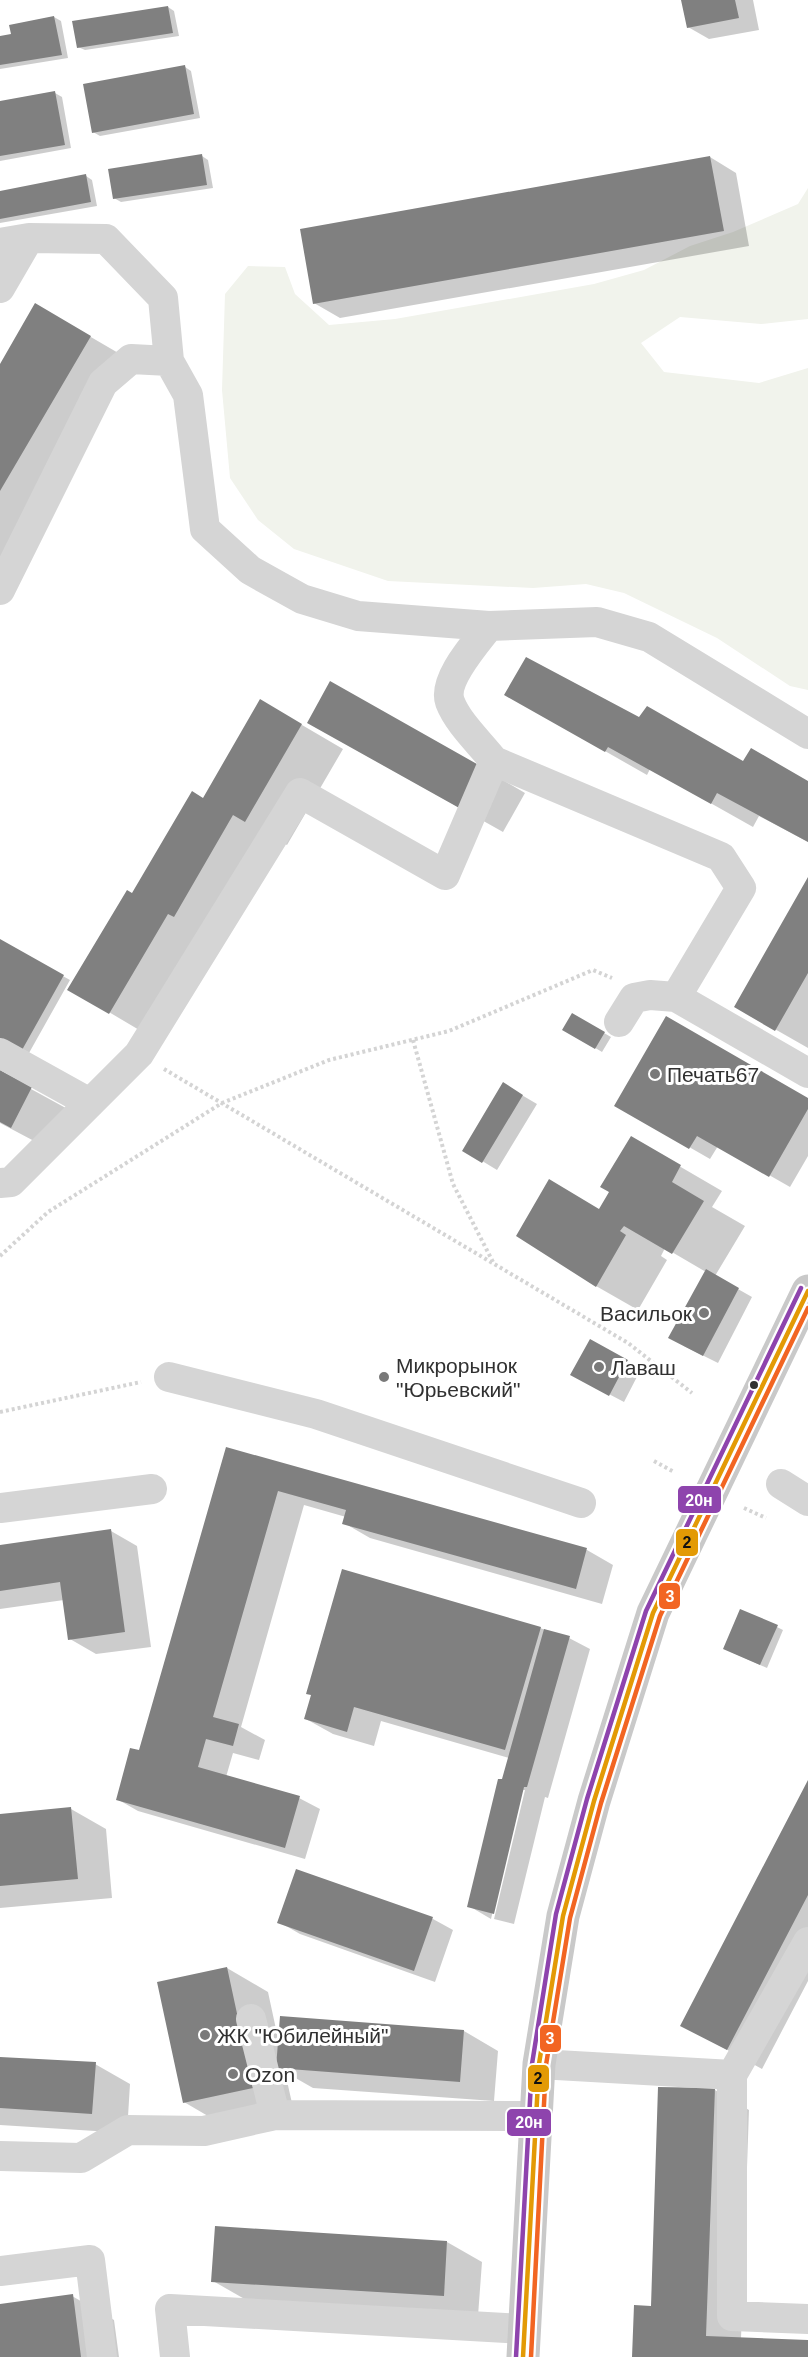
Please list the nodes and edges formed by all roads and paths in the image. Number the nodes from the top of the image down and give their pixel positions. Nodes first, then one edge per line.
1 (29, 238) junction
2 (0, 243) edge
3 (0, 288) edge
4 (169, 361) junction
5 (0, 590) edge
6 (489, 626) junction
7 (808, 734) edge
8 (494, 761) junction
9 (663, 996) junction
10 (619, 1023) dead end
11 (413, 1040) junction
12 (0, 1053) edge
13 (139, 1054) junction
14 (808, 1073) edge
15 (90, 1103) junction
16 (222, 1103) junction
17 (0, 1183) edge
18 (0, 1256) edge
19 (494, 1264) junction
20 (808, 1291) edge
21 (169, 1377) joint
22 (692, 1393) dead end
23 (0, 1412) edge
24 (654, 1461) dead end
25 (674, 1472) dead end
26 (781, 1484) dead end
27 (152, 1489) dead end
28 (808, 1501) edge
29 (580, 1503) dead end
30 (0, 1508) edge
31 (744, 1508) dead end
32 (766, 1518) dead end
33 (808, 1942) edge
34 (251, 2019) dead end
35 (539, 2064) junction
36 (732, 2075) junction
37 (275, 2115) junction
38 (535, 2116) junction
39 (0, 2156) edge
40 (0, 2271) edge
41 (808, 2319) edge
42 (524, 2343) edge
43 (102, 2357) edge
44 (175, 2357) edge

1 - 2 lane
1 - 3 lane
1 - 4 lane
4 - 5 lane
4 - 6 lane
6 - 7 lane
6 - 8 lane
8 - 9 lane
8 - 13 lane
9 - 10 lane
9 - 11 path
9 - 14 lane
11 - 16 path
11 - 19 path
12 - 15 lane
13 - 15 lane
13 - 16 path
15 - 17 lane
16 - 18 path
16 - 19 path
19 - 22 path
20 - 35 main road
21 - 23 path
21 - 29 lane
24 - 25 path
26 - 28 lane
27 - 30 lane
31 - 32 path
33 - 36 lane
34 - 37 lane
35 - 36 lane
35 - 38 main road
36 - 41 lane
37 - 38 lane
37 - 39 lane
38 - 42 main road
40 - 43 lane
42 - 44 lane

